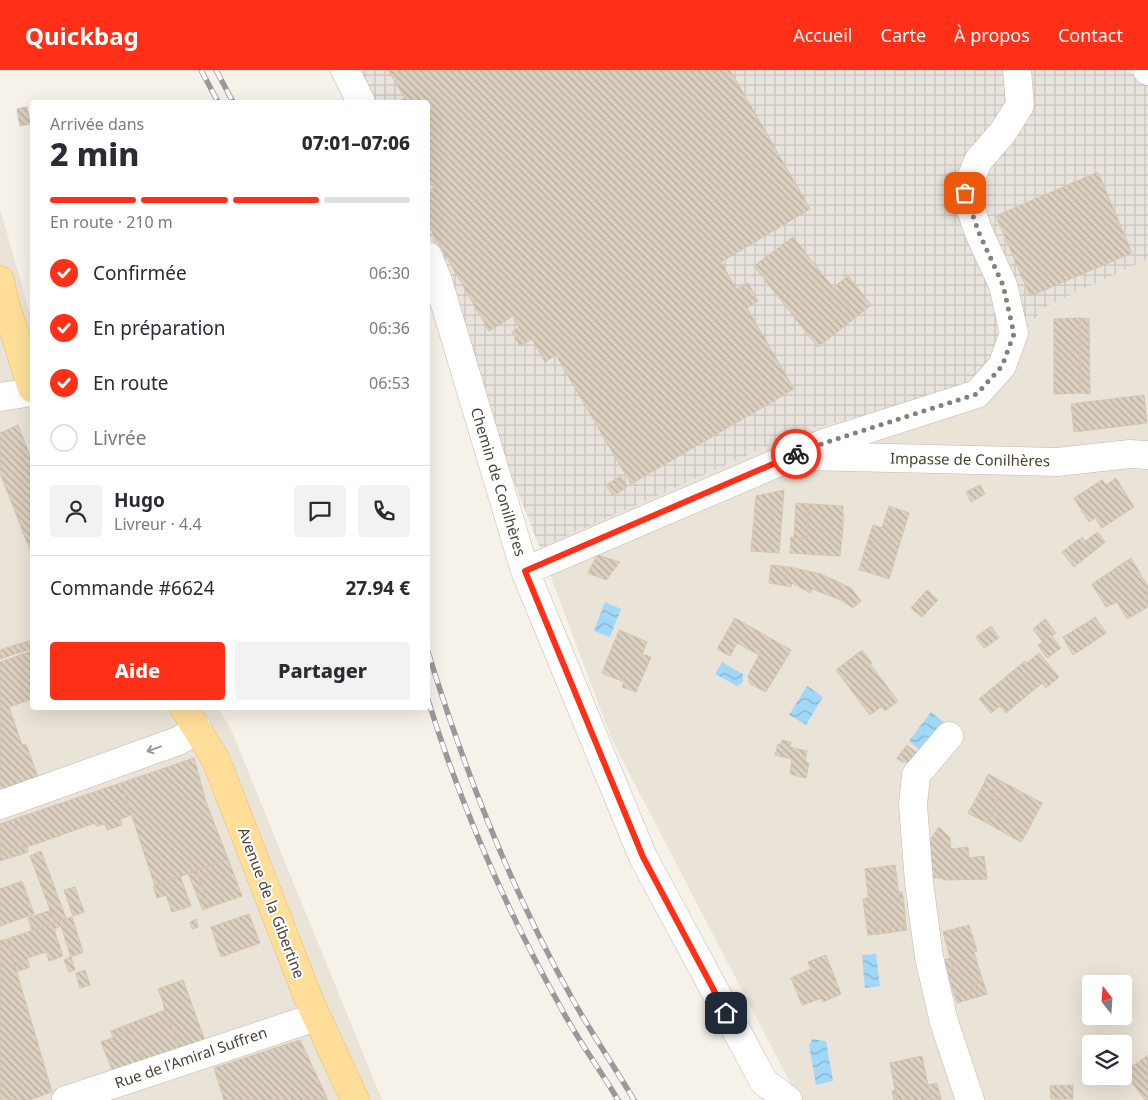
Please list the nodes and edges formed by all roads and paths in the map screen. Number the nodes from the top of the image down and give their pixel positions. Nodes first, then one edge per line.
1 (345, 70) edge
2 (1017, 70) edge
3 (360, 100) edge
4 (430, 261) edge
5 (0, 280) edge
6 (30, 384) edge
7 (30, 390) edge
8 (0, 397) edge
9 (1148, 455) edge
10 (793, 456) junction
11 (525, 571) junction
12 (191, 718) edge
13 (949, 736) dead end
14 (0, 805) edge
15 (316, 1017) junction
16 (66, 1100) edge
17 (355, 1100) edge
18 (788, 1100) edge
19 (970, 1100) edge

1 - 3 street
2 - 10 street
4 - 11 street, Chemin de Conilhères
5 - 6 main road
7 - 8 street
9 - 10 street, Impasse de Conilhères
10 - 11 street
11 - 18 street, Chemin de Conilhères
12 -> 14 street
12 - 15 main road, Avenue de la Gibertine
13 - 19 street
15 - 16 street, Rue de l'Amiral Suffren
15 - 17 main road, Avenue de la Gibertine

